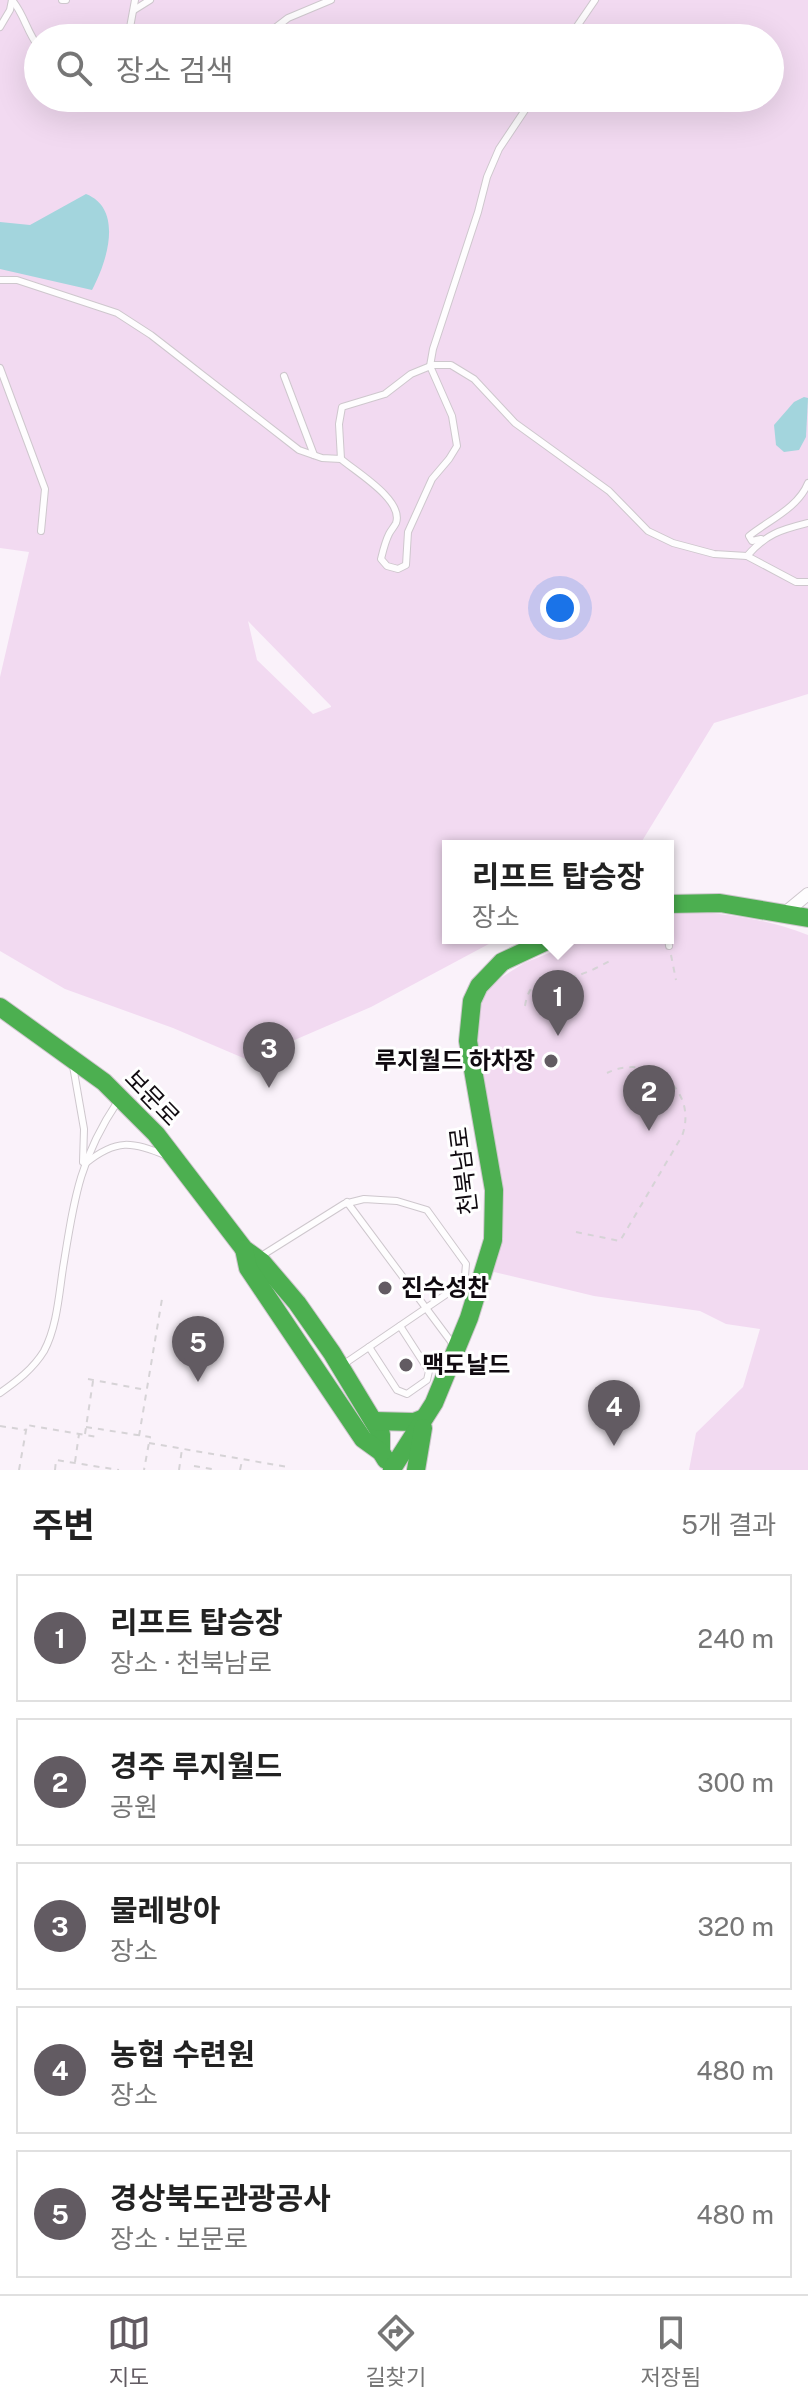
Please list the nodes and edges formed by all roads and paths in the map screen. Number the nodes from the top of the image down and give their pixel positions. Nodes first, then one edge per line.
1 (12, 0) edge
2 (135, 0) edge
3 (150, 0) edge
4 (331, 0) edge
5 (595, 0) edge
6 (134, 10) junction
7 (25, 24) edge
8 (133, 24) edge
9 (280, 24) edge
10 (579, 24) edge
11 (0, 27) edge
12 (524, 112) edge
13 (0, 280) edge
14 (430, 366) junction
15 (0, 368) edge
16 (284, 376) dead end
17 (314, 455) junction
18 (341, 459) junction
19 (808, 483) edge
20 (808, 523) edge
21 (41, 531) dead end
22 (761, 539) junction
23 (747, 556) junction
24 (808, 582) edge
25 (808, 894) edge
26 (674, 903) edge
27 (785, 913) junction
28 (808, 918) edge
29 (535, 944) edge
30 (668, 944) edge
31 (612, 960) dead end
32 (676, 980) dead end
33 (525, 1006) dead end
34 (0, 1007) edge
35 (71, 1057) junction
36 (607, 1073) dead end
37 (121, 1098) junction
38 (177, 1160) junction
39 (83, 1166) junction
40 (347, 1202) junction
41 (576, 1232) dead end
42 (251, 1253) junction
43 (162, 1299) dead end
44 (427, 1308) junction
45 (400, 1326) junction
46 (369, 1347) junction
47 (456, 1349) junction
48 (340, 1367) junction
49 (88, 1379) dead end
50 (94, 1380) junction
51 (146, 1390) junction
52 (0, 1393) edge
53 (424, 1418) junction
54 (374, 1421) junction
55 (0, 1426) edge
56 (86, 1427) junction
57 (27, 1430) junction
58 (79, 1434) junction
59 (84, 1435) junction
60 (139, 1436) junction
61 (97, 1437) dead end
62 (149, 1443) junction
63 (182, 1449) junction
64 (381, 1452) junction
65 (242, 1459) junction
66 (76, 1463) junction
67 (194, 1466) dead end
68 (288, 1467) dead end
69 (99, 1468) edge
70 (19, 1470) edge
71 (55, 1470) edge
72 (78, 1470) edge
73 (119, 1470) edge
74 (144, 1470) edge
75 (179, 1470) edge
76 (217, 1470) edge
77 (240, 1470) edge
78 (392, 1470) edge
79 (416, 1470) edge

1 - 7 lane
1 - 11 lane
2 - 6 lane
3 - 6 lane
4 - 9 lane
5 - 10 lane
6 - 8 lane
12 - 14 lane
13 - 17 lane
14 - 18 lane
14 - 18 lane
14 - 23 lane
15 - 21 lane
16 - 17 lane
17 - 18 lane
19 - 22 lane
20 - 22 lane
22 - 23 lane
23 - 24 lane
25 - 27 street
26 - 27 main road
27 - 28 main road
29 - 47 main road, 천북남로
30 - 32 path
31 - 33 path
34 - 35 main road, 보문로
35 - 37 main road, 보문로
35 - 39 lane
36 - 41 path
37 - 38 main road, 보문로
37 - 39 lane
38 - 39 lane
38 - 42 main road, 보문로
39 - 52 lane
40 - 42 lane
40 - 44 lane
40 - 44 lane
42 - 48 main road, 보문로
42 - 64 main road, 보문로
43 - 51 path
44 - 45 lane
44 - 47 lane
45 - 46 lane
45 - 46 lane
46 - 48 lane
47 - 53 main road, 천북남로
48 - 54 main road, 보문로
49 - 50 path
50 - 51 path
50 - 56 path
51 - 60 path
53 - 54 main road
53 - 78 main road, 천북남로
53 - 79 main road
54 - 64 main road, 보문로
55 - 57 path
56 - 59 path
56 - 60 path
57 - 58 path
57 - 70 path
58 - 59 path
58 - 66 path
59 - 61 path
60 - 62 path
62 - 63 path
62 - 74 path
63 - 65 path
63 - 75 path
64 - 78 main road, 보문로
65 - 68 path
65 - 77 path
66 - 69 path
66 - 71 path
66 - 72 path
67 - 76 path
69 - 73 path

